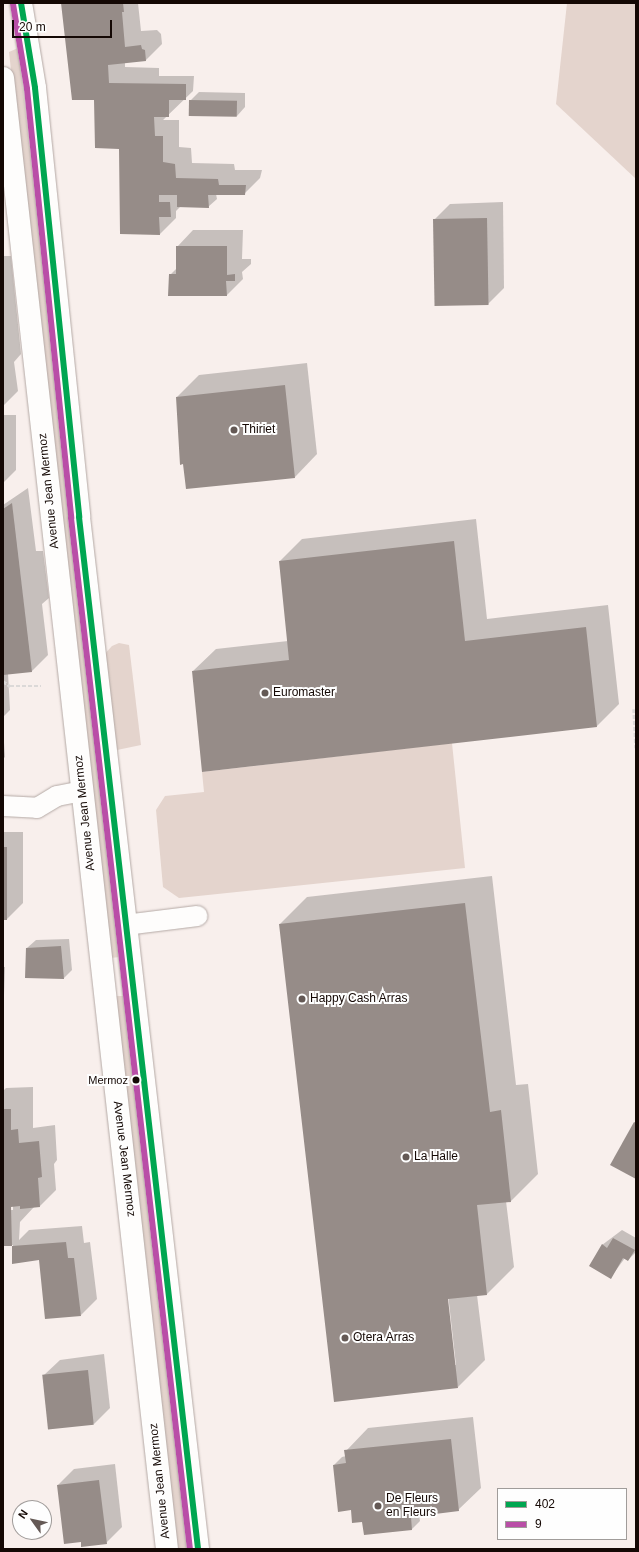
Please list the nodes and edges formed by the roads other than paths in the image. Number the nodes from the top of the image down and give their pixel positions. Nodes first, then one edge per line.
1 (21, 3) edge
2 (3, 78) edge
3 (83, 790) junction
4 (3, 806) edge
5 (197, 916) dead end
6 (125, 926) junction
7 (167, 1549) edge
8 (198, 1549) edge

1 - 6 main road
2 - 3 main road, Avenue Jean Mermoz
3 - 4 lane
3 - 7 main road, Avenue Jean Mermoz
5 - 6 lane
6 - 8 main road

